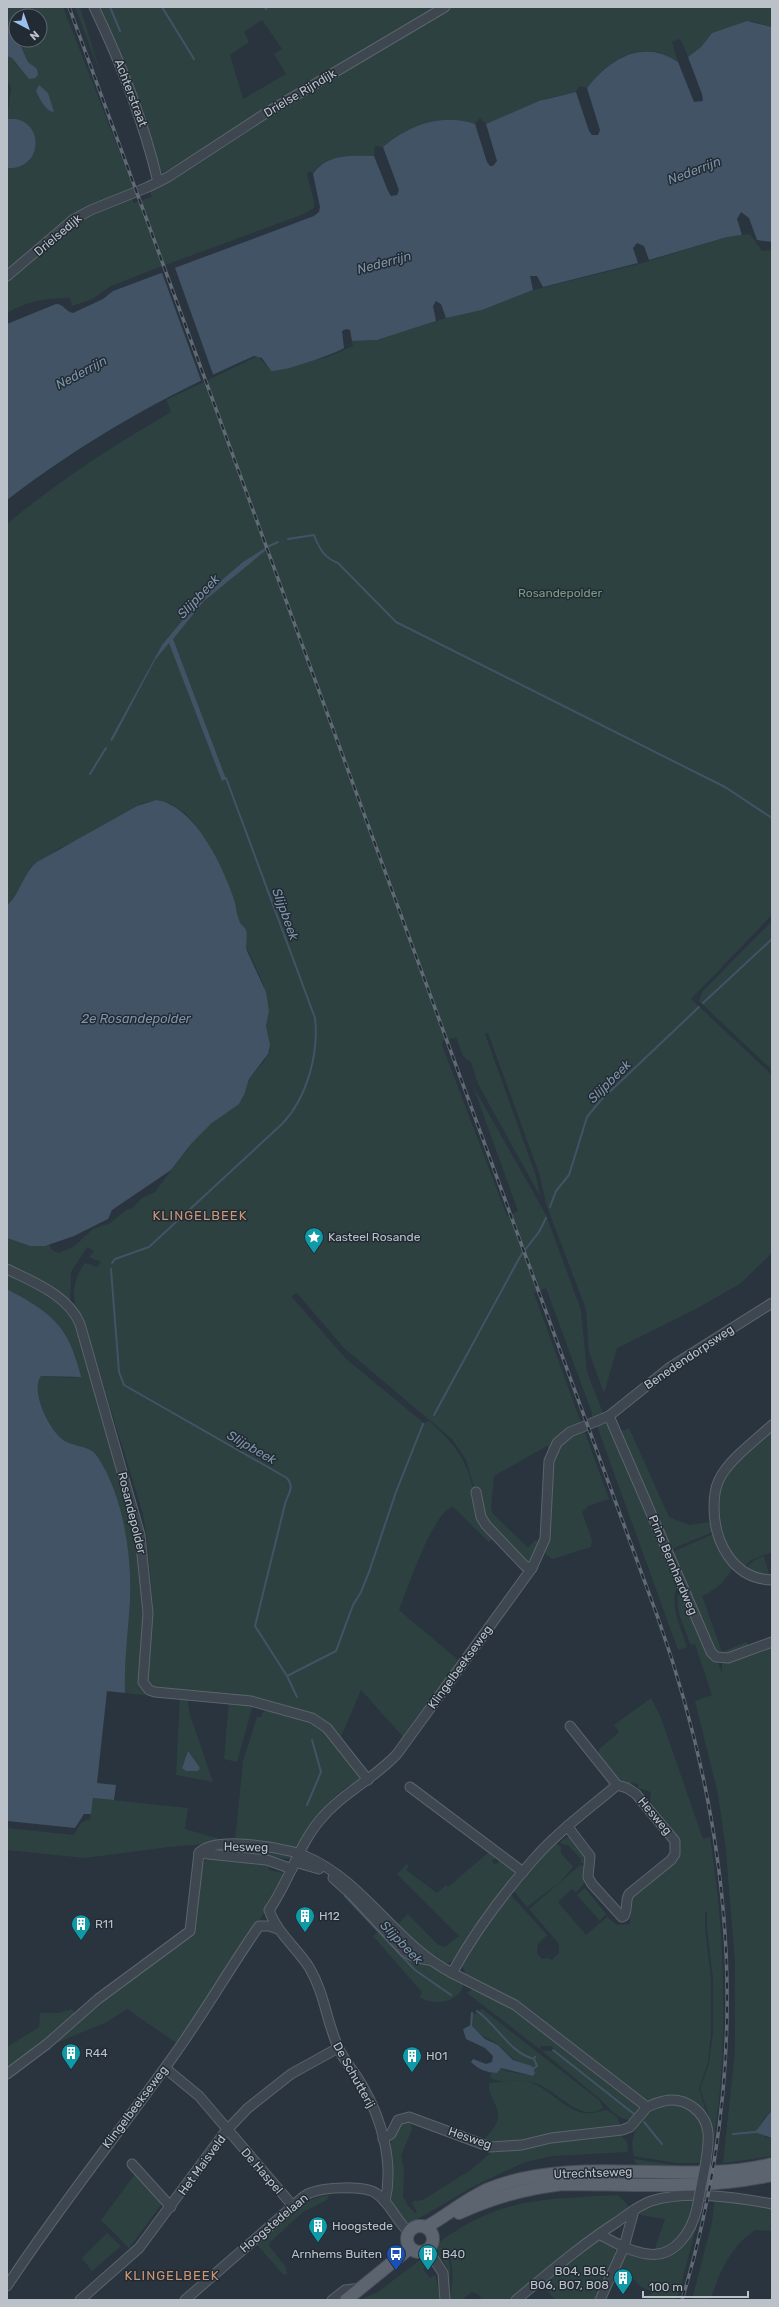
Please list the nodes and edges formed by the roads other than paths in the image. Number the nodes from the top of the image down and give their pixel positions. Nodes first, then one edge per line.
1 (94, 7) edge
2 (445, 7) edge
3 (158, 182) junction
4 (7, 276) edge
5 (7, 1269) edge
6 (772, 1303) edge
7 (609, 1416) junction
8 (772, 1425) edge
9 (476, 1492) dead end
10 (532, 1568) junction
11 (772, 1580) edge
12 (772, 1642) edge
13 (570, 1726) dead end
14 (368, 1780) junction
15 (617, 1785) junction
16 (410, 1787) dead end
17 (568, 1827) junction
18 (294, 1852) dead end
19 (199, 1853) junction
20 (305, 1856) dead end
21 (294, 1865) junction
22 (523, 1872) junction
23 (269, 1910) joint
24 (278, 1929) junction
25 (431, 1961) junction
26 (452, 1973) junction
27 (338, 2048) junction
28 (165, 2068) junction
29 (7, 2074) edge
30 (647, 2108) junction
31 (228, 2129) junction
32 (383, 2139) junction
33 (132, 2164) dead end
34 (772, 2164) edge
35 (772, 2175) edge
36 (385, 2202) junction
37 (772, 2204) edge
38 (293, 2206) junction
39 (171, 2207) junction
40 (634, 2210) junction
41 (429, 2230) junction
42 (409, 2232) junction
43 (599, 2234) junction
44 (624, 2246) junction
45 (410, 2248) junction
46 (429, 2252) junction
47 (7, 2286) edge
48 (362, 2288) junction
49 (80, 2300) edge
50 (185, 2300) edge
51 (332, 2300) edge
52 (346, 2300) edge
53 (445, 2300) edge
54 (516, 2300) edge
55 (600, 2300) edge

1 - 3 street, Achterstraat
2 - 3 street, Drielse Rijndijk
3 - 4 street, Drielsedijk
5 - 14 street, Rosandepolder
6 - 7 street, Benedendorpsweg
7 - 10 street, Klingelbeekseweg
7 - 12 street, Prins Bernhardweg
8 - 11 street
9 - 10 street
10 - 14 street, Klingelbeekseweg
13 - 15 street, Hesweg
14 - 21 street, Klingelbeekseweg
15 - 17 street
15 - 17 street, Hesweg
16 - 22 street
17 - 22 street
18 - 19 street, Hesweg
19 - 21 street
19 - 29 street
20 - 25 street
21 - 23 street, Klingelbeekseweg
21 - 25 street
22 - 26 street
23 - 24 street, De Schutterij
24 - 27 street, De Schutterij
24 - 28 street, Klingelbeekseweg
25 - 26 street
26 - 30 street
27 - 31 street, Het Maisveld
27 - 32 street, De Schutterij
28 - 31 street, De Haspel
28 - 47 street, Klingelbeekseweg
30 - 32 street, Hesweg
30 - 44 street, Hesweg, bridge
31 - 38 street, De Haspel
31 - 39 street, Het Maisveld
32 - 36 street
33 - 39 street
34 - 41 main road, Utrechtseweg
35 - 41 main road, Utrechtseweg
36 - 38 street, Hoogstedelaan
36 - 42 street, Hoogstedelaan
37 - 40 street
38 - 50 street, Hoogstedelaan
39 - 49 street, Het Maisveld
40 - 43 street
40 - 44 street
41 - 42 main road, Utrechtseweg
41 - 46 main road
42 - 45 main road
43 - 44 street
43 - 54 street
44 - 55 street
45 - 46 main road
45 - 48 main road
46 - 53 street
48 - 51 street
48 - 52 main road

